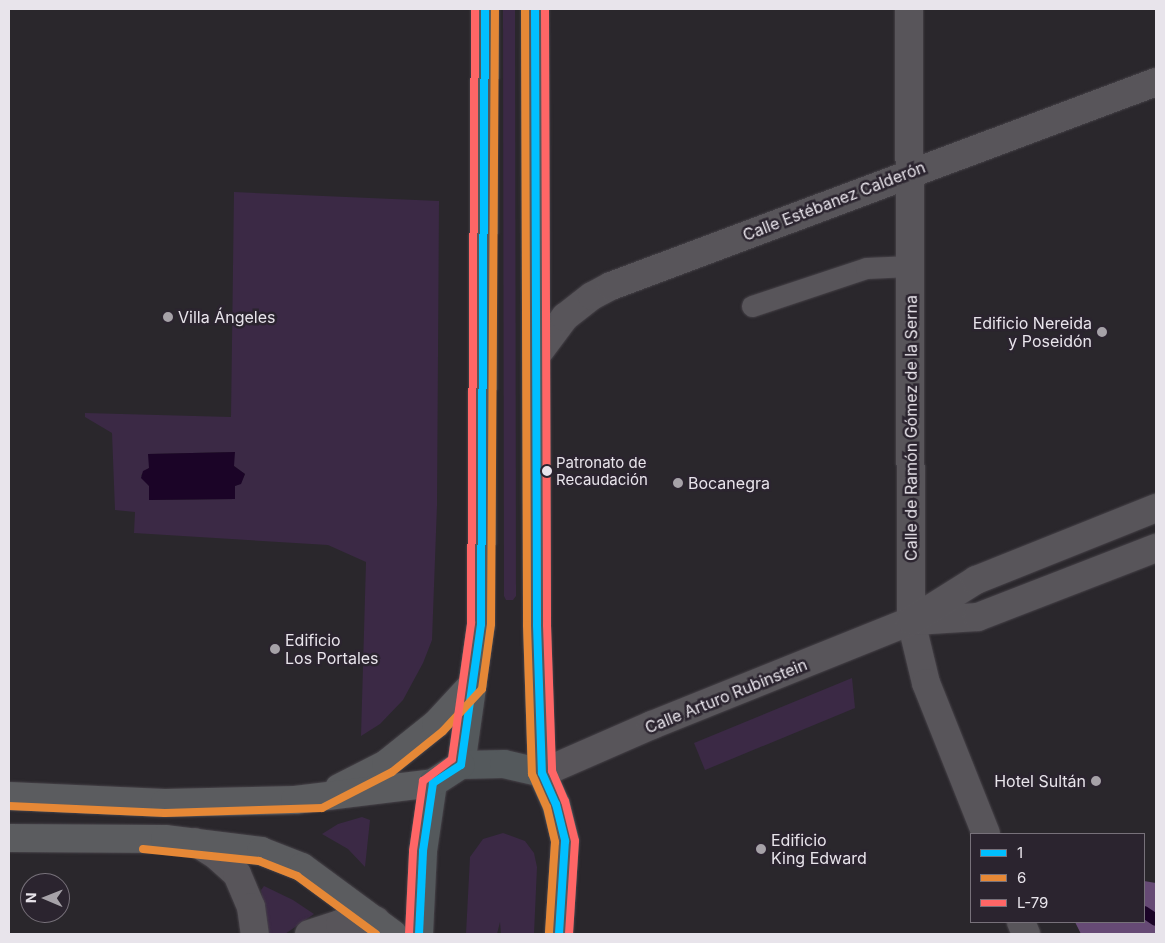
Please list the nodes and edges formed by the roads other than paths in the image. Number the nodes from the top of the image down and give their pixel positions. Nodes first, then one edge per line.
1 (485, 9) edge
2 (535, 9) edge
3 (909, 9) edge
4 (1156, 82) edge
5 (910, 172) junction
6 (910, 266) junction
7 (752, 306) dead end
8 (536, 356) junction
9 (1156, 508) edge
10 (1156, 548) edge
11 (911, 621) junction
12 (473, 684) junction
13 (461, 765) junction
14 (542, 773) junction
15 (432, 782) junction
16 (9, 796) edge
17 (320, 798) junction
18 (986, 833) edge
19 (9, 838) edge
20 (195, 842) junction
21 (385, 927) edge
22 (255, 934) edge
23 (309, 934) edge
24 (419, 934) edge
25 (559, 934) edge

1 - 12 main road
2 - 8 main road
3 - 5 street, Calle de Ramón Gómez de la Serna
4 - 5 street, Calle Estébanez Calderón
5 - 6 street, Calle de Ramón Gómez de la Serna
5 - 8 street, Calle Estébanez Calderón
6 - 7 lane
6 - 11 street, Calle de Ramón Gómez de la Serna
8 - 14 main road
9 - 11 street, Calle Arturo Rubinstein
10 - 11 street, Calle Arturo Rubinstein
11 - 14 street, Calle Arturo Rubinstein
11 - 18 street, Calle de Ramón Gómez de la Serna
12 - 13 main road
12 - 17 main road
13 - 14 main road
13 - 15 main road
14 - 25 main road
15 - 17 main road
15 - 24 main road
16 - 17 main road
19 - 20 main road
20 - 21 main road
20 - 22 street
21 - 23 street

